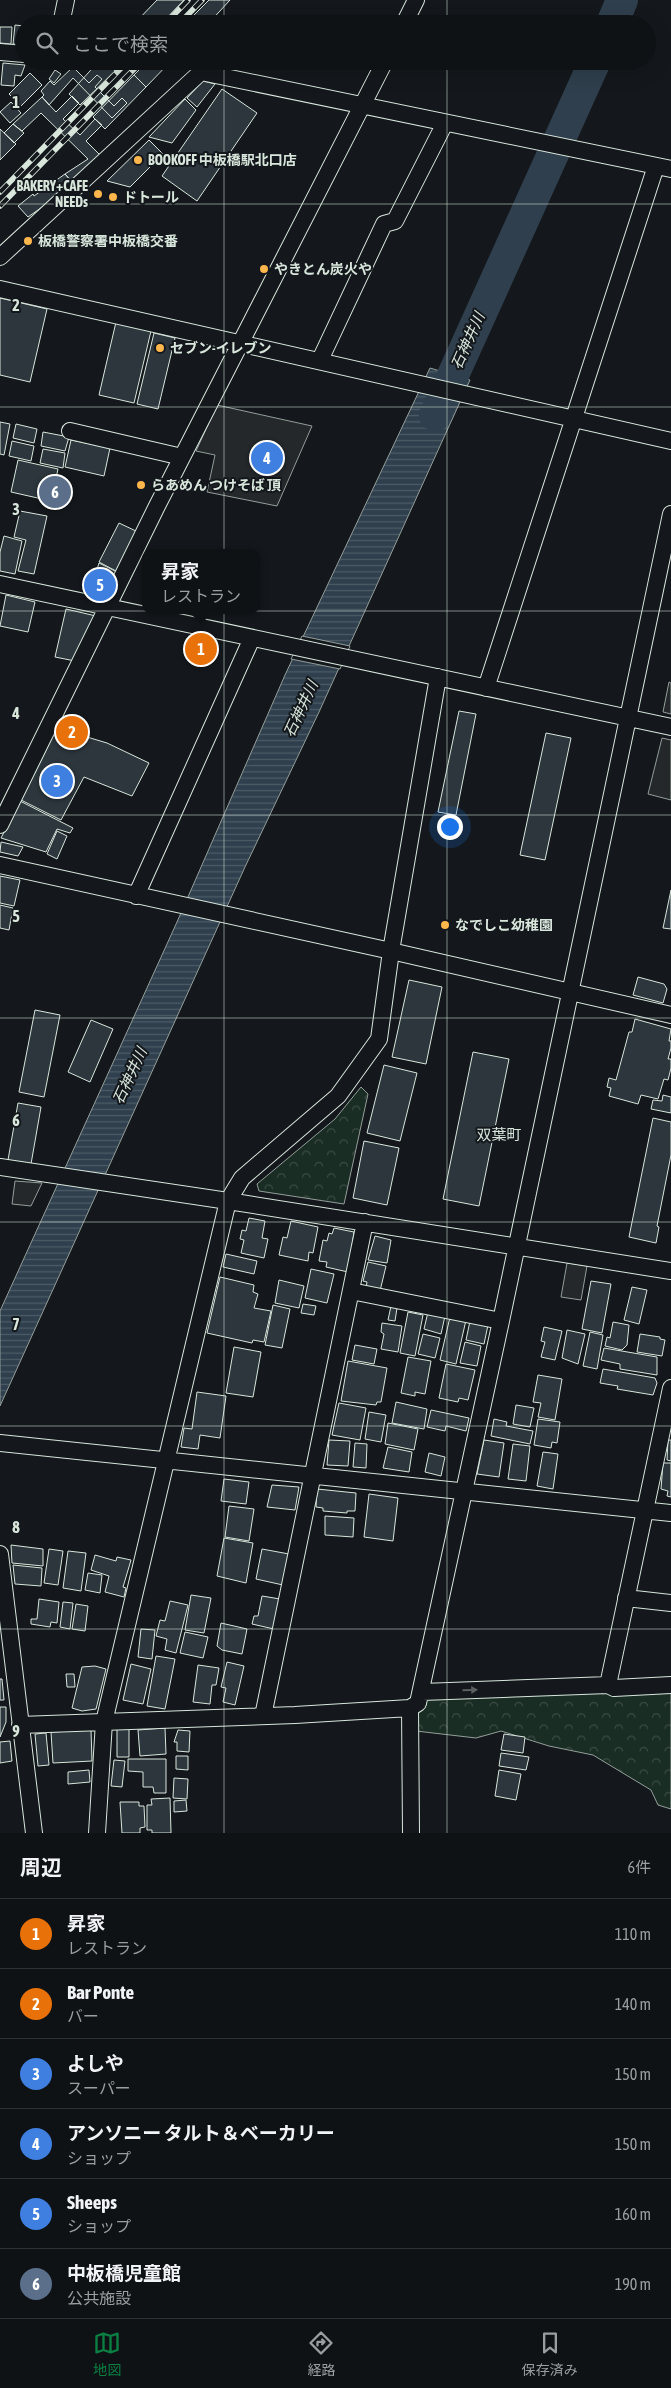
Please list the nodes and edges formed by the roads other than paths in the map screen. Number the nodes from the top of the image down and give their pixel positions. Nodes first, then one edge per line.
1 (66, 0) edge
2 (416, 0) edge
3 (63, 15) edge
4 (408, 15) edge
5 (0, 52) edge
6 (15, 53) edge
7 (380, 70) edge
8 (363, 105) junction
9 (445, 123) junction
10 (664, 168) edge
11 (0, 257) edge
12 (0, 288) edge
13 (243, 342) junction
14 (320, 360) junction
15 (575, 418) junction
16 (70, 431) dead end
17 (671, 440) edge
18 (182, 457) junction
19 (671, 514) edge
20 (0, 584) edge
21 (107, 606) junction
22 (142, 614) edge
23 (143, 614) edge
24 (252, 638) junction
25 (438, 676) junction
26 (486, 688) junction
27 (627, 717) junction
28 (671, 726) edge
29 (0, 825) edge
30 (0, 865) edge
31 (136, 896) junction
32 (392, 951) junction
33 (570, 992) junction
34 (671, 1015) edge
35 (0, 1167) edge
36 (228, 1201) junction
37 (365, 1222) junction
38 (516, 1247) junction
39 (671, 1271) edge
40 (351, 1291) junction
41 (501, 1321) junction
42 (671, 1388) edge
43 (0, 1443) edge
44 (167, 1460) junction
45 (314, 1476) junction
46 (464, 1491) junction
47 (645, 1511) junction
48 (671, 1513) edge
49 (0, 1554) edge
50 (626, 1598) junction
51 (671, 1602) edge
52 (608, 1685) junction
53 (671, 1685) edge
54 (422, 1692) junction
55 (410, 1708) junction
56 (263, 1716) junction
57 (104, 1722) junction
58 (20, 1725) junction
59 (34, 1833) edge
60 (97, 1833) edge
61 (411, 1833) edge

1 - 3 street
2 - 4 street
5 - 6 street
7 - 8 street
8 - 9 street
8 - 11 street
8 - 13 street
9 - 10 street
9 - 14 street
10 - 15 street
12 - 13 street
13 - 14 street
13 - 18 street
14 - 15 street
15 - 17 street
15 - 26 street
16 - 18 street
18 - 21 street
19 - 27 street
20 - 21 street
21 - 22 street
21 - 29 street
23 - 24 street
24 - 25 street
24 - 31 street
25 - 26 street
25 - 32 street
26 - 27 street
27 - 28 street
27 - 33 street
30 - 31 street
31 - 32 street
32 - 33 street
32 - 36 street
33 - 34 street
33 - 38 street
35 - 36 street
36 - 37 street
36 - 44 street
37 - 38 street
37 - 40 street
38 - 39 street
38 - 41 street
40 - 41 street
40 - 45 street
41 - 46 street
42 - 47 street
43 - 44 street
44 - 45 street
44 - 57 street
45 - 46 street
45 - 56 street
46 - 47 street
46 - 54 street
47 - 48 street
47 - 50 street
49 - 58 street
50 - 51 street
50 - 52 street
52 - 53 street
54 -> 52 street
54 - 55 street
55 - 56 street
55 - 61 street
56 - 57 street
57 - 58 street
57 - 60 street
58 - 59 street

